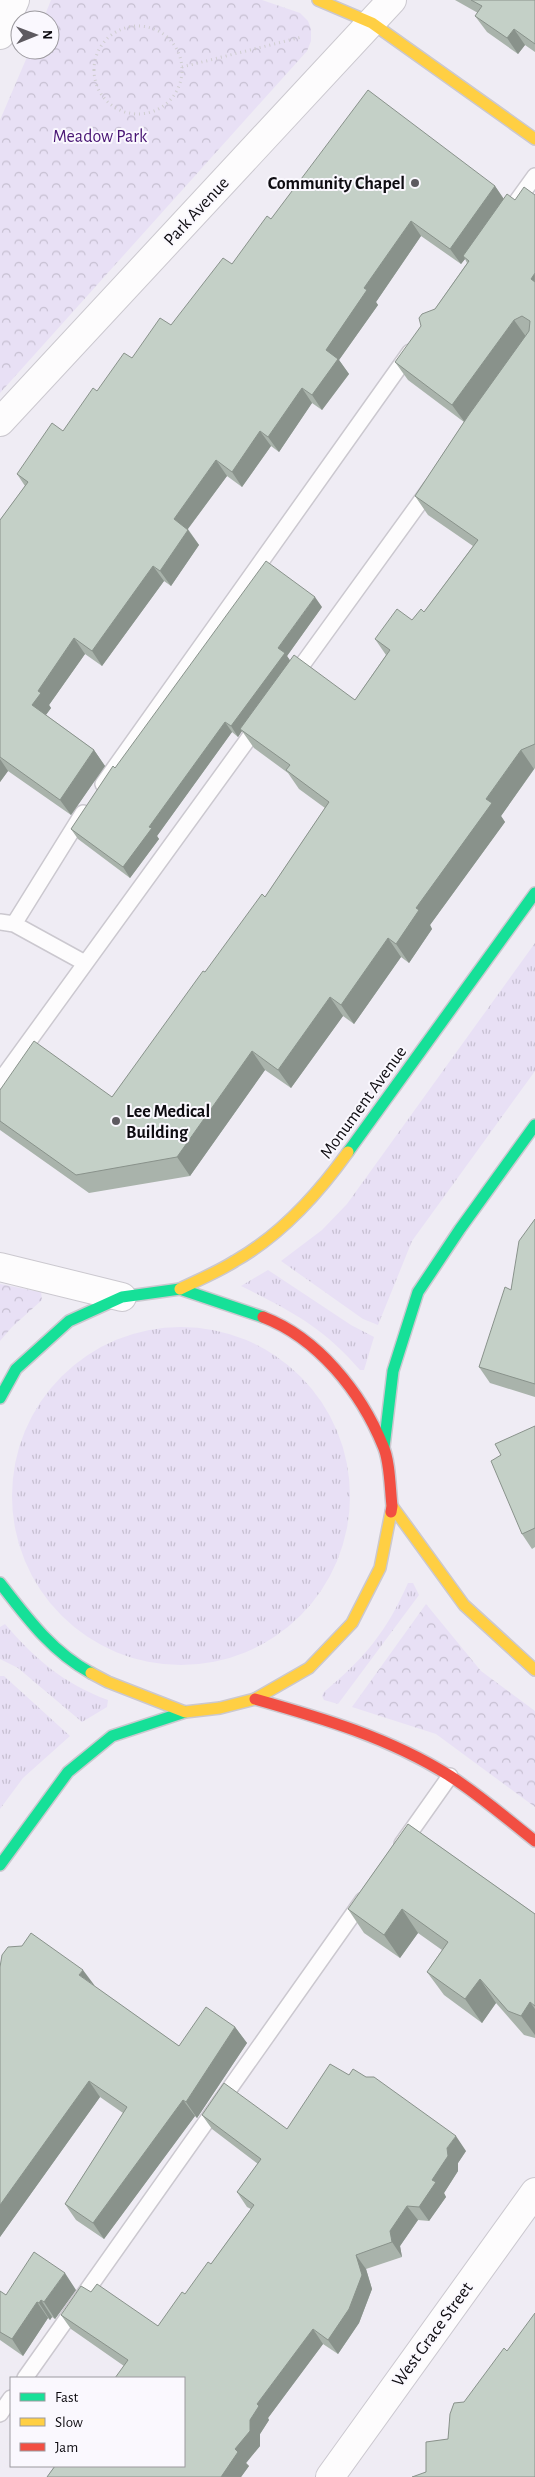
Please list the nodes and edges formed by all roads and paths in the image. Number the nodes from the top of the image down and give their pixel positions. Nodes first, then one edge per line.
1 (15, 0) edge
2 (318, 0) edge
3 (392, 0) edge
4 (372, 23) junction
5 (0, 35) edge
6 (302, 37) dead end
7 (182, 67) junction
8 (535, 138) edge
9 (535, 176) edge
10 (508, 214) edge
11 (416, 343) edge
12 (0, 422) edge
13 (442, 472) edge
14 (284, 689) edge
15 (266, 714) edge
16 (535, 893) edge
17 (7, 923) edge
18 (85, 963) junction
19 (0, 1080) edge
20 (535, 1125) edge
21 (0, 1267) edge
22 (180, 1289) junction
23 (122, 1298) junction
24 (0, 1398) edge
25 (384, 1447) junction
26 (392, 1506) junction
27 (0, 1583) edge
28 (535, 1670) edge
29 (255, 1699) junction
30 (184, 1712) junction
31 (450, 1776) junction
32 (535, 1841) edge
33 (395, 1855) edge
34 (0, 1865) edge
35 (372, 1887) edge
36 (535, 2192) edge
37 (26, 2377) edge
38 (10, 2399) edge
39 (0, 2414) edge
40 (330, 2477) edge

1 - 5 street
2 - 4 street
3 - 4 street, Park Avenue
4 - 8 street
4 - 12 street, Park Avenue
6 - 7 path
7 - 7 path
9 - 10 lane
11 - 17 lane
13 - 14 lane
15 - 18 lane
16 - 22 street, Monument Avenue
17 - 18 lane
18 - 19 lane
20 - 25 street
21 - 23 street
22 - 23 street
22 - 25 street
23 - 24 street
25 - 26 street
26 - 28 street
26 - 29 street
27 - 30 street
29 - 30 street
29 - 31 street
30 - 34 street
31 - 32 street
31 - 33 lane
35 - 37 lane
36 - 40 street, West Grace Street
38 - 39 lane

